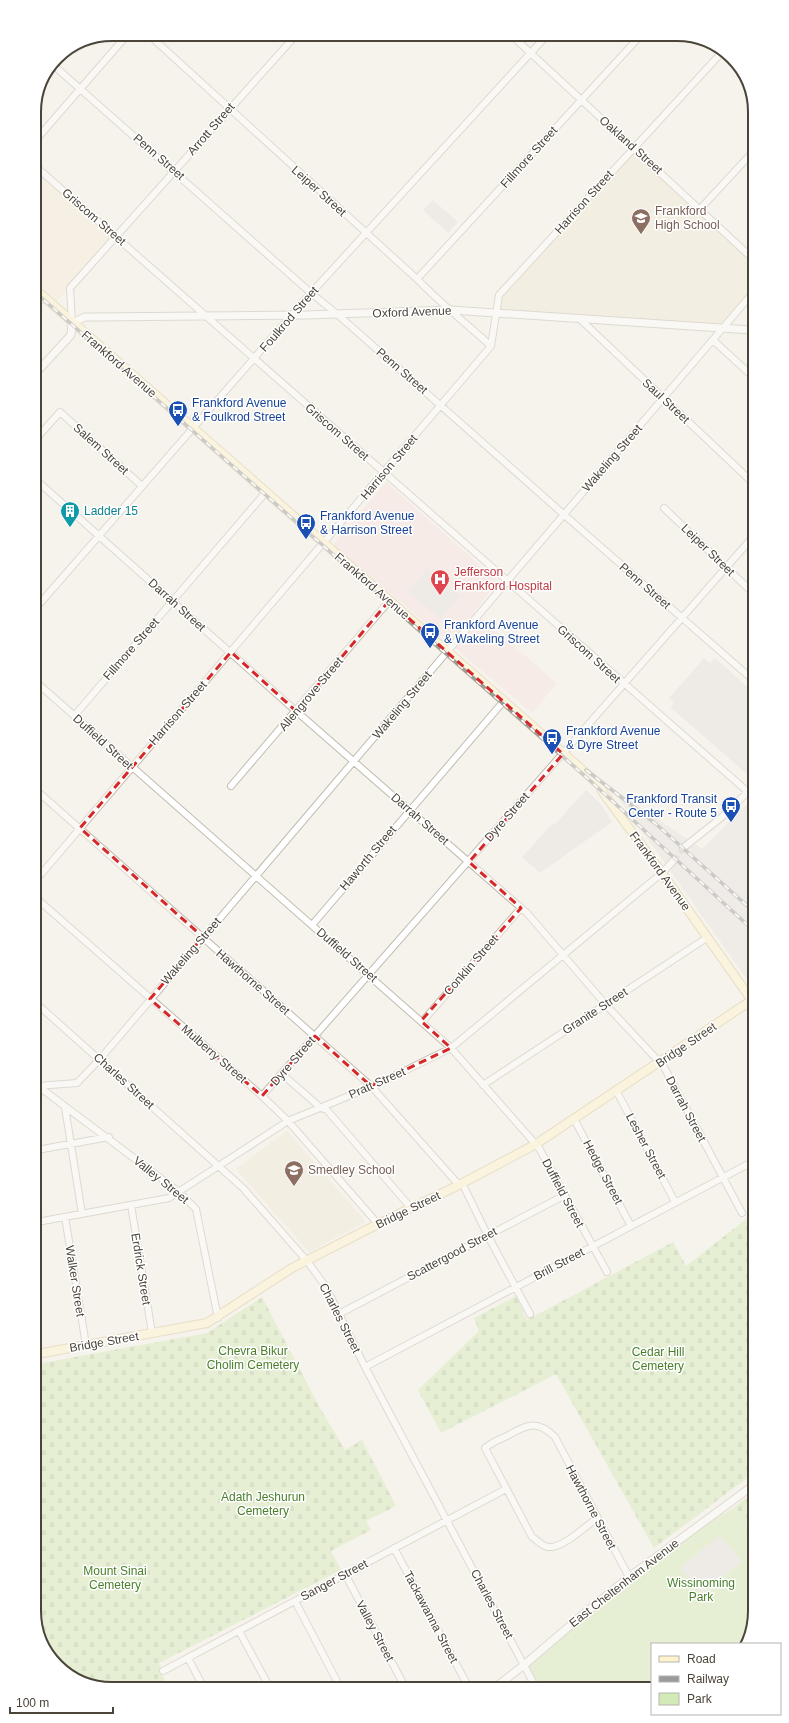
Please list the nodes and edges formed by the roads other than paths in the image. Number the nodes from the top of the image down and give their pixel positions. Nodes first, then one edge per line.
1 (122, 41) edge
2 (156, 41) edge
3 (290, 41) edge
4 (517, 41) edge
5 (542, 41) edge
6 (636, 41) edge
7 (530, 54) junction
8 (719, 55) edge
9 (57, 68) edge
10 (80, 88) junction
11 (581, 100) junction
12 (229, 108) junction
13 (41, 134) edge
14 (634, 147) junction
15 (748, 157) edge
16 (174, 170) junction
17 (41, 171) edge
18 (700, 209) junction
19 (366, 233) junction
20 (116, 237) junction
21 (748, 254) edge
22 (417, 279) junction
23 (311, 293) junction
24 (41, 294) edge
25 (41, 299) edge
26 (748, 299) edge
27 (47, 300) junction
28 (451, 310) junction
29 (496, 312) junction
30 (292, 314) junction
31 (337, 314) junction
32 (204, 315) junction
33 (580, 319) junction
34 (72, 323) junction
35 (724, 327) junction
36 (748, 330) edge
37 (713, 340) junction
38 (491, 346) junction
39 (254, 359) junction
40 (41, 368) edge
41 (748, 372) edge
42 (663, 399) junction
43 (441, 405) junction
44 (194, 428) junction
45 (41, 433) edge
46 (383, 472) junction
47 (748, 478) edge
48 (41, 484) edge
49 (142, 486) junction
50 (266, 492) junction
51 (664, 508) dead end
52 (564, 514) junction
53 (100, 536) junction
54 (748, 543) edge
55 (324, 544) junction
56 (726, 568) junction
57 (507, 581) junction
58 (748, 588) edge
59 (173, 601) junction
60 (389, 601) junction
61 (41, 603) edge
62 (682, 618) junction
63 (231, 652) junction
64 (447, 652) junction
65 (748, 676) edge
66 (623, 684) junction
67 (41, 686) edge
68 (503, 702) junction
69 (296, 711) junction
70 (74, 716) junction
71 (563, 754) junction
72 (354, 761) junction
73 (131, 767) junction
74 (231, 786) dead end
75 (748, 792) joint
76 (41, 794) edge
77 (409, 810) junction
78 (80, 828) junction
79 (683, 848) tunnel mouth
80 (674, 860) tunnel mouth
81 (468, 862) junction
82 (662, 873) junction
83 (41, 874) edge
84 (256, 877) junction
85 (41, 902) edge
86 (521, 908) junction
87 (312, 925) junction
88 (708, 937) junction
89 (203, 938) junction
90 (563, 955) junction
91 (369, 975) junction
92 (748, 994) edge
93 (150, 999) junction
94 (606, 1004) junction
95 (748, 1004) edge
96 (41, 1008) edge
97 (422, 1022) junction
98 (315, 1036) junction
99 (451, 1048) junction
100 (100, 1059) junction
101 (660, 1062) junction
102 (282, 1074) junction
103 (483, 1085) junction
104 (41, 1086) edge
105 (371, 1086) junction
106 (41, 1089) edge
107 (616, 1090) junction
108 (262, 1096) junction
109 (65, 1106) junction
110 (321, 1108) junction
111 (574, 1118) junction
112 (288, 1121) junction
113 (109, 1138) junction
114 (70, 1144) junction
115 (536, 1144) junction
116 (41, 1149) edge
117 (748, 1164) edge
118 (220, 1167) junction
119 (723, 1178) junction
120 (460, 1184) junction
121 (180, 1192) junction
122 (565, 1195) junction
123 (675, 1202) junction
124 (131, 1205) junction
125 (411, 1208) junction
126 (742, 1213) dead end
127 (82, 1214) junction
128 (65, 1217) junction
129 (41, 1221) edge
130 (378, 1224) junction
131 (631, 1226) junction
132 (488, 1236) junction
133 (592, 1247) junction
134 (307, 1261) junction
135 (606, 1272) dead end
136 (515, 1287) junction
137 (339, 1314) junction
138 (530, 1314) dead end
139 (218, 1318) junction
140 (152, 1333) junction
141 (86, 1346) junction
142 (41, 1354) edge
143 (365, 1366) junction
144 (506, 1489) junction
145 (748, 1489) edge
146 (597, 1518) junction
147 (447, 1520) junction
148 (394, 1548) junction
149 (345, 1574) junction
150 (629, 1577) junction
151 (295, 1601) junction
152 (240, 1631) junction
153 (188, 1658) junction
154 (524, 1665) junction
155 (163, 1671) dead end
156 (201, 1682) edge
157 (267, 1682) edge
158 (337, 1682) edge
159 (402, 1682) edge
160 (466, 1682) edge
161 (502, 1682) edge
162 (533, 1682) edge

1 - 10 street
2 - 12 street, Leiper Street
3 - 12 street, Arrott Street
4 - 7 street, Oakland Street
5 - 7 street, Foulkrod Street
6 - 11 street, Fillmore Street
7 - 11 street, Oakland Street
7 - 19 street, Foulkrod Street
8 - 14 street, Harrison Street
9 - 10 street, Penn Street
10 - 13 street
10 - 16 street, Penn Street
11 - 14 street, Oakland Street
11 - 22 street, Fillmore Street
12 - 16 street, Arrott Street
12 - 19 street, Leiper Street
14 - 18 street, Oakland Street
14 - 29 street, Harrison Street
15 - 18 street
16 - 20 street, Arrott Street
16 - 23 street, Penn Street
17 - 20 street, Griscom Street
18 - 21 street, Oakland Street
19 - 22 street, Leiper Street
19 - 23 street, Foulkrod Street
20 - 32 street, Griscom Street
20 - 34 street, Arrott Street
22 - 28 street, Leiper Street
23 - 30 street, Foulkrod Street
23 - 31 street, Penn Street
24 - 27 main road, Frankford Avenue
25 - 27 street
26 - 35 street, Wakeling Street
27 - 34 main road, Frankford Avenue
28 - 29 street, Oxford Avenue
28 - 31 street, Oxford Avenue
28 - 38 street, Leiper Street
29 - 33 street, Oxford Avenue
29 - 38 street, Harrison Street
30 - 31 street, Oxford Avenue
30 - 32 street, Oxford Avenue
30 - 39 street, Foulkrod Street
31 - 43 street, Penn Street
32 - 34 street, Oxford Avenue
32 - 39 street, Griscom Street
33 - 35 street, Oxford Avenue
33 - 42 street, Saul Street
34 - 40 street
34 - 44 main road, Frankford Avenue
35 - 36 street, Oxford Avenue
35 - 37 street, Wakeling Street
37 - 41 street
37 - 42 street, Wakeling Street
38 - 43 street, Harrison Street
39 - 44 street, Foulkrod Street
39 - 46 street, Griscom Street
42 - 47 street, Saul Street
42 - 52 street, Wakeling Street
43 - 46 street, Harrison Street
43 - 52 street, Penn Street
44 - 49 street, Foulkrod Street
44 - 50 main road, Frankford Avenue
45 - 49 street, Salem Street
46 - 55 street, Harrison Street
46 - 57 street, Griscom Street
48 - 53 street, Darrah Street
49 - 53 street, Foulkrod Street
50 - 55 main road, Frankford Avenue
50 - 59 street, Fillmore Street
51 - 56 street, Leiper Street
52 - 57 street, Wakeling Street
52 - 62 street, Penn Street
53 - 59 street, Darrah Street
53 - 61 street, Foulkrod Street
54 - 56 street, Dyre Street
55 - 60 main road, Frankford Avenue
55 - 63 street, Harrison Street
56 - 58 street, Leiper Street
56 - 62 street, Dyre Street
57 - 64 street, Wakeling Street
57 - 66 street, Griscom Street
59 - 63 street, Darrah Street
59 - 70 street, Fillmore Street
60 - 64 main road, Frankford Avenue
60 - 69 street, Allengrove Street
62 - 65 street, Penn Street
62 - 66 street, Dyre Street
63 - 69 street, Darrah Street
63 - 73 street, Harrison Street
64 - 68 main road, Frankford Avenue
64 - 72 street, Wakeling Street
66 - 71 street, Dyre Street
66 - 75 street, Griscom Street
67 - 70 street, Duffield Street
68 - 71 main road, Frankford Avenue
68 - 77 street, Haworth Street
69 - 72 street, Darrah Street
69 - 74 street, Allengrove Street
70 - 73 street, Duffield Street
71 - 81 street, Dyre Street
71 - 82 main road, Frankford Avenue
72 - 77 street, Darrah Street
72 - 84 street, Wakeling Street
73 - 78 street, Harrison Street
73 - 84 street, Duffield Street
75 - 79 street
76 - 78 street, Hawthorne Street
77 - 81 street, Darrah Street
77 - 87 street, Haworth Street
78 - 83 street, Harrison Street
78 - 89 street, Hawthorne Street
80 - 82 street, Pratt Street
81 - 86 street, Darrah Street
81 - 91 street, Dyre Street
82 - 88 main road, Frankford Avenue
82 - 90 street, Pratt Street
84 - 87 street, Duffield Street
84 - 89 street, Wakeling Street
85 - 93 street, Mulberry Street
86 - 90 street, Darrah Street
86 - 97 street, Conklin Street
87 - 91 street, Duffield Street
88 - 92 main road, Frankford Avenue
88 - 94 street, Granite Street
89 - 93 street, Wakeling Street
89 - 98 street, Hawthorne Street
90 - 94 street, Darrah Street
90 - 99 street, Pratt Street
91 - 97 street, Duffield Street
91 - 98 street, Dyre Street
93 - 100 street, Wakeling Street
93 - 108 street, Mulberry Street
94 - 101 street, Darrah Street
94 - 103 street, Granite Street
95 - 101 main road, Bridge Street
96 - 100 street, Charles Street
97 - 99 street, Duffield Street
98 - 102 street, Dyre Street
98 - 105 street, Hawthorne Street
99 - 103 street, Duffield Street
99 - 105 street, Pratt Street
100 - 104 street, Wakeling Street
100 - 118 street, Charles Street
101 - 107 main road, Bridge Street
101 - 119 street, Darrah Street
102 - 108 street, Dyre Street
102 - 110 street
103 - 115 street, Duffield Street
105 - 110 street, Pratt Street
105 - 120 street, Hawthorne Street
106 - 109 street, Valley Street
107 - 111 main road, Bridge Street
107 - 123 street, Lesher Street
108 - 112 street, Mulberry Street
109 - 113 street, Valley Street
109 - 114 street
110 - 112 street, Pratt Street
110 - 125 street
111 - 115 main road, Bridge Street
111 - 131 street, Hedge Street
112 - 118 street, Pratt Street
112 - 130 street, Mulberry Street
113 - 114 street
113 - 121 street, Valley Street
114 - 116 street
114 - 127 street
115 - 120 main road, Bridge Street
115 - 122 street, Duffield Street
117 - 119 street, Brill Street
118 - 121 street, Pratt Street
118 - 134 street, Charles Street
119 - 123 street, Brill Street
119 - 126 street, Darrah Street
120 - 125 main road, Bridge Street
120 - 132 street, Hawthorne Street
121 - 124 street, Pratt Street
121 - 139 street, Valley Street
122 - 132 street, Scattergood Street
122 - 133 street, Duffield Street
123 - 131 street, Brill Street
124 - 127 street, Pratt Street
124 - 140 street, Erdrick Street
125 - 130 main road, Bridge Street
127 - 128 street, Pratt Street
128 - 129 street, Pratt Street
128 - 141 street, Walker Street
130 - 134 main road, Bridge Street
131 - 133 street, Brill Street
132 - 136 street, Hawthorne Street
132 - 137 street, Scattergood Street
133 - 135 street, Duffield Street
133 - 136 street, Brill Street
134 - 137 street, Charles Street
134 - 139 main road, Bridge Street
136 - 138 street, Hawthorne Street
136 - 143 street, Brill Street
137 - 143 street, Charles Street
139 - 140 main road, Bridge Street
140 - 141 main road, Bridge Street
141 - 142 main road, Bridge Street
143 - 147 street, Charles Street
144 - 146 street
144 - 146 street, Hawthorne Street
144 - 147 street, Sanger Street
145 - 150 street, East Cheltenham Avenue
146 - 150 street, Hawthorne Street
147 - 148 street, Sanger Street
147 - 154 street, Charles Street
148 - 149 street, Sanger Street
148 - 160 street, Tackawanna Street
149 - 151 street, Sanger Street
149 - 159 street, Valley Street
150 - 154 street, East Cheltenham Avenue
151 - 152 street, Sanger Street
151 - 158 street
152 - 153 street, Sanger Street
152 - 157 street
153 - 155 street, Sanger Street
153 - 156 street
154 - 161 street, East Cheltenham Avenue
154 - 162 street, Charles Street

